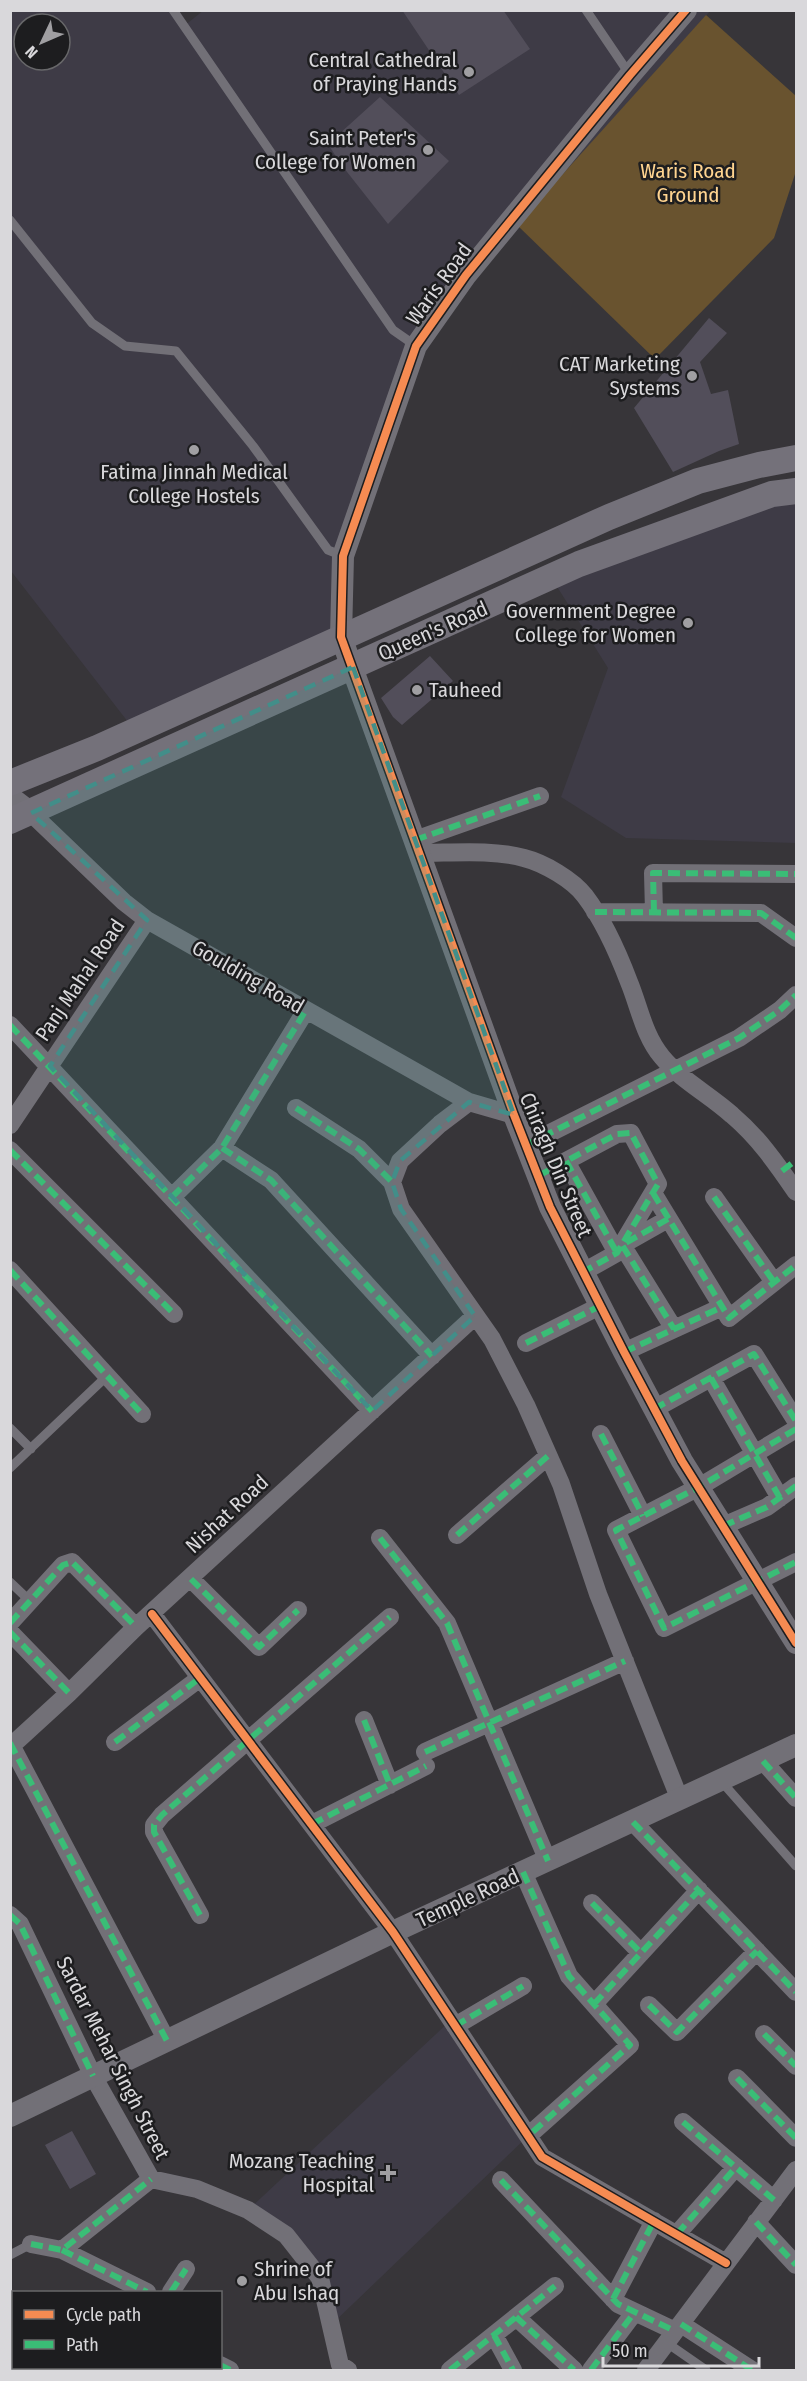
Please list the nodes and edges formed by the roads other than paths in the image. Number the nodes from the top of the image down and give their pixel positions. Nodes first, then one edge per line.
1 (173, 10) edge
2 (586, 10) edge
3 (686, 10) edge
4 (630, 75) junction
5 (10, 220) edge
6 (416, 346) junction
7 (796, 458) edge
8 (796, 490) edge
9 (343, 556) junction
10 (340, 637) junction
11 (353, 667) junction
12 (10, 783) edge
13 (540, 796) dead end
14 (10, 797) edge
15 (21, 817) edge
16 (417, 846) junction
17 (796, 874) edge
18 (595, 912) junction
19 (654, 912) junction
20 (147, 920) junction
21 (796, 938) edge
22 (796, 995) edge
23 (306, 1010) junction
24 (10, 1024) edge
25 (50, 1066) junction
26 (675, 1070) junction
27 (469, 1102) junction
28 (296, 1108) dead end
29 (514, 1115) junction
30 (10, 1125) edge
31 (526, 1145) junction
32 (222, 1148) junction
33 (10, 1150) edge
34 (566, 1161) junction
35 (789, 1165) edge
36 (538, 1176) junction
37 (392, 1182) junction
38 (652, 1192) junction
39 (796, 1192) edge
40 (172, 1197) junction
41 (714, 1197) dead end
42 (668, 1220) junction
43 (619, 1249) junction
44 (796, 1265) edge
45 (10, 1270) edge
46 (583, 1272) junction
47 (774, 1282) junction
48 (600, 1306) junction
49 (722, 1307) junction
50 (174, 1314) dead end
51 (475, 1316) junction
52 (674, 1329) junction
53 (526, 1342) dead end
54 (624, 1352) junction
55 (432, 1356) junction
56 (107, 1376) junction
57 (711, 1378) junction
58 (654, 1409) junction
59 (372, 1411) junction
60 (142, 1414) dead end
61 (796, 1421) edge
62 (10, 1428) edge
63 (796, 1429) edge
64 (601, 1434) dead end
65 (31, 1449) junction
66 (754, 1454) junction
67 (548, 1456) junction
68 (10, 1468) edge
69 (796, 1486) edge
70 (699, 1487) junction
71 (780, 1498) junction
72 (643, 1516) junction
73 (723, 1526) junction
74 (457, 1535) dead end
75 (380, 1538) dead end
76 (796, 1562) edge
77 (191, 1579) junction
78 (10, 1582) edge
79 (758, 1582) junction
80 (31, 1602) junction
81 (298, 1610) dead end
82 (152, 1614) junction
83 (390, 1617) dead end
84 (10, 1623) edge
85 (136, 1627) junction
86 (10, 1632) edge
87 (796, 1643) edge
88 (625, 1661) junction
89 (200, 1678) junction
90 (69, 1693) junction
91 (364, 1720) dead end
92 (489, 1723) junction
93 (248, 1741) junction
94 (115, 1742) dead end
95 (11, 1745) edge
96 (796, 1745) edge
97 (763, 1761) junction
98 (721, 1780) junction
99 (390, 1785) junction
100 (796, 1798) edge
101 (680, 1800) junction
102 (633, 1822) junction
103 (312, 1824) junction
104 (548, 1861) junction
105 (796, 1866) edge
106 (523, 1872) junction
107 (699, 1890) junction
108 (592, 1903) dead end
109 (10, 1915) edge
110 (200, 1915) dead end
111 (393, 1932) junction
112 (757, 1951) junction
113 (641, 1953) junction
114 (794, 1983) edge
115 (523, 1986) dead end
116 (594, 2004) junction
117 (649, 2005) dead end
118 (455, 2026) junction
119 (764, 2034) dead end
120 (167, 2041) junction
121 (796, 2066) edge
122 (93, 2076) junction
123 (736, 2078) dead end
124 (10, 2116) edge
125 (683, 2122) dead end
126 (528, 2136) junction
127 (796, 2138) edge
128 (736, 2168) junction
129 (796, 2170) edge
130 (151, 2179) junction
131 (501, 2180) dead end
132 (774, 2200) junction
133 (654, 2221) junction
134 (756, 2222) junction
135 (676, 2234) junction
136 (31, 2244) joint
137 (62, 2250) junction
138 (10, 2255) edge
139 (726, 2263) junction
140 (796, 2265) edge
141 (186, 2269) dead end
142 (555, 2286) dead end
143 (145, 2291) edge
144 (172, 2291) edge
145 (613, 2299) junction
146 (634, 2313) junction
147 (516, 2318) junction
148 (674, 2333) junction
149 (494, 2335) junction
150 (341, 2369) edge
151 (450, 2370) edge
152 (513, 2370) edge
153 (574, 2370) edge
154 (591, 2370) edge
155 (646, 2370) edge
156 (706, 2370) edge
157 (752, 2370) edge

1 - 6 lane
2 - 4 lane
3 - 4 street, Waris Road
4 - 6 street, Waris Road
5 - 9 lane
6 - 9 street, Waris Road
7 - 10 main road, Queen's Road
8 - 11 main road, Queen's Road
9 - 10 street, Waris Road
10 - 11 street, Chiragh Din Street
10 - 12 main road, Queen's Road
11 - 15 main road, Queen's Road
11 - 16 street, Chiragh Din Street
13 - 16 street
14 - 15 street, Goulding Road
15 - 20 street, Goulding Road
16 - 18 street
16 - 29 street, Chiragh Din Street
17 - 19 street
18 - 19 street
18 - 26 street
19 - 21 street
20 - 23 street, Goulding Road
20 - 25 street, Panj Mahal Road
22 - 26 street
23 - 27 street, Goulding Road
23 - 32 street
24 - 25 street
25 - 30 street, Panj Mahal Road
25 - 40 street
26 - 31 street
26 - 35 street
27 - 29 street, Goulding Road
27 - 37 street
28 - 37 street
29 - 31 street, Chiragh Din Street
31 - 36 street, Chiragh Din Street
32 - 40 street
32 - 55 street
33 - 50 street
34 - 36 street
34 - 38 street
34 - 43 street
35 - 39 street
36 - 46 street, Chiragh Din Street
37 - 51 street
38 - 42 street
38 - 43 street
40 - 59 street
41 - 47 street
42 - 43 street
42 - 49 street
43 - 46 street
43 - 52 street
44 - 47 street
45 - 56 street
46 - 48 street, Chiragh Din Street
47 - 49 street
48 - 53 street
48 - 54 street, Chiragh Din Street
49 - 52 street
51 - 55 street, Nishat Road
51 - 67 street
52 - 54 street
54 - 58 street, Chiragh Din Street
55 - 59 street, Nishat Road
56 - 60 street
56 - 65 lane
57 - 58 street
57 - 61 street
57 - 66 street
58 - 70 street, Chiragh Din Street
59 - 77 street, Nishat Road
62 - 65 lane
63 - 66 street
64 - 72 street
65 - 68 lane
66 - 70 street
66 - 71 street
67 - 74 street
67 - 88 street
69 - 71 street
70 - 72 street
70 - 73 street, Chiragh Din Street
71 - 73 street
72 - 79 street
73 - 79 street, Chiragh Din Street
75 - 92 street
76 - 79 street
77 - 81 street
77 - 82 street, Nishat Road
78 - 80 lane
79 - 87 street, Chiragh Din Street
80 - 84 street
80 - 85 street
82 - 85 street, Nishat Road
82 - 89 street
83 - 93 street
85 - 90 street, Nishat Road
86 - 90 street
88 - 92 street
88 - 101 street
89 - 93 street
89 - 94 street
90 - 95 street, Nishat Road
91 - 99 street
92 - 99 street
92 - 104 street
93 - 103 street
93 - 110 street
95 - 120 street
96 - 97 street, Temple Road
97 - 98 street, Temple Road
97 - 100 street
98 - 101 street, Temple Road
98 - 105 lane
99 - 103 street
101 - 102 street, Temple Road
102 - 104 street, Temple Road
102 - 107 street
103 - 111 street
104 - 106 street, Temple Road
106 - 111 street, Temple Road
106 - 116 street
107 - 112 street
107 - 113 street
108 - 113 street
109 - 122 street, Sardar Mehar Singh Street
111 - 118 street
111 - 120 street, Temple Road
112 - 114 street
112 - 117 street
113 - 116 street
115 - 118 street
116 - 126 street
118 - 126 street
119 - 121 street
120 - 122 street, Temple Road
122 - 124 street, Temple Road
122 - 130 street, Sardar Mehar Singh Street
123 - 127 street
125 - 128 street
126 - 133 street
128 - 132 street
128 - 135 street
129 - 132 street
130 - 137 street
130 - 150 street, Sardar Mehar Singh Street
131 - 145 street
132 - 134 street
133 - 135 street
133 - 145 street
134 - 139 street
134 - 140 street
135 - 139 street
136 - 137 street
136 - 138 lane
137 - 143 street
139 - 148 street
141 - 144 street
142 - 147 street
145 - 146 street
146 - 148 street
146 - 154 street
147 - 149 street
147 - 153 street
148 - 155 street
148 - 156 lane
148 - 157 street
149 - 151 street
149 - 152 street

